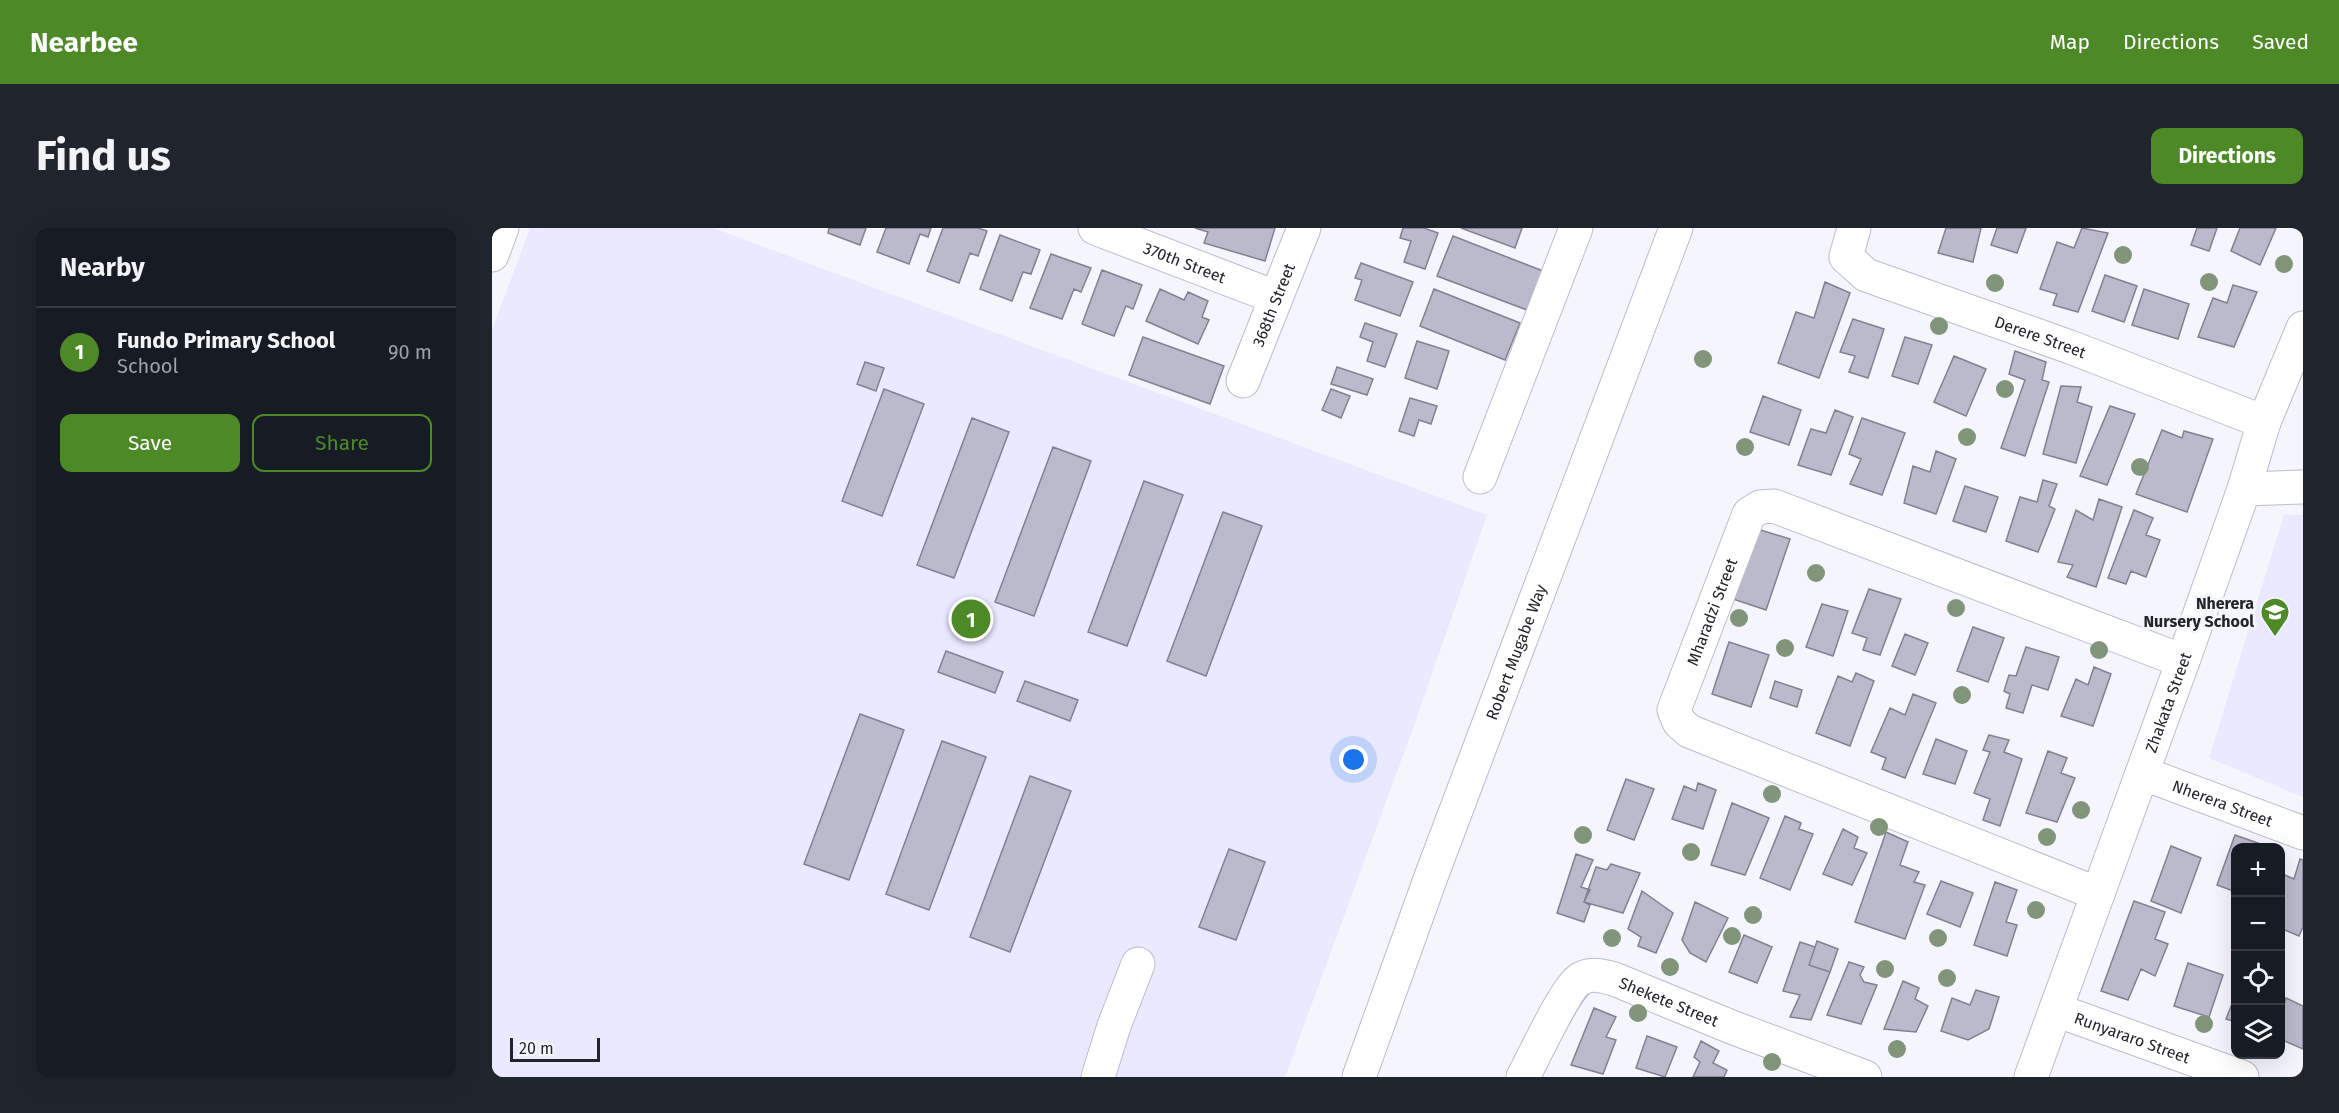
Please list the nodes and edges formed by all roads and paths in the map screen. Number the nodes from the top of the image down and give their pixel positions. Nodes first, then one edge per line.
1 (502, 228) edge
2 (1095, 228) edge
3 (1304, 228) edge
4 (1576, 228) edge
5 (1676, 228) edge
6 (1854, 228) edge
7 (492, 255) edge
8 (1275, 297) junction
9 (2303, 328) edge
10 (1243, 381) dead end
11 (2264, 422) junction
12 (1480, 477) dead end
13 (2303, 487) edge
14 (2244, 489) junction
15 (2183, 661) junction
16 (2142, 773) junction
17 (2303, 833) edge
18 (2098, 894) junction
19 (1138, 964) dead end
20 (2056, 1010) junction
21 (1098, 1077) edge
22 (1359, 1077) edge
23 (1523, 1077) edge
24 (1865, 1077) edge
25 (2031, 1077) edge
26 (2242, 1077) edge

1 - 7 street
2 - 8 street, 370th Street
3 - 8 street, 368th Street
4 - 12 street
5 - 22 street, Robert Mugabe Way
6 - 11 street, Derere Street
8 - 10 street, 368th Street
9 - 11 street, Zhakata Street
11 - 14 street, Zhakata Street
13 - 14 street
14 - 15 street, Zhakata Street
15 - 16 street, Zhakata Street
15 - 18 street, Mharadzi Street
16 - 17 street, Nherera Street
16 - 18 street, Zhakata Street
18 - 20 street, Zhakata Street
19 - 21 street
20 - 25 street, Zhakata Street
20 - 26 street, Runyararo Street
23 - 24 street, Shekete Street

